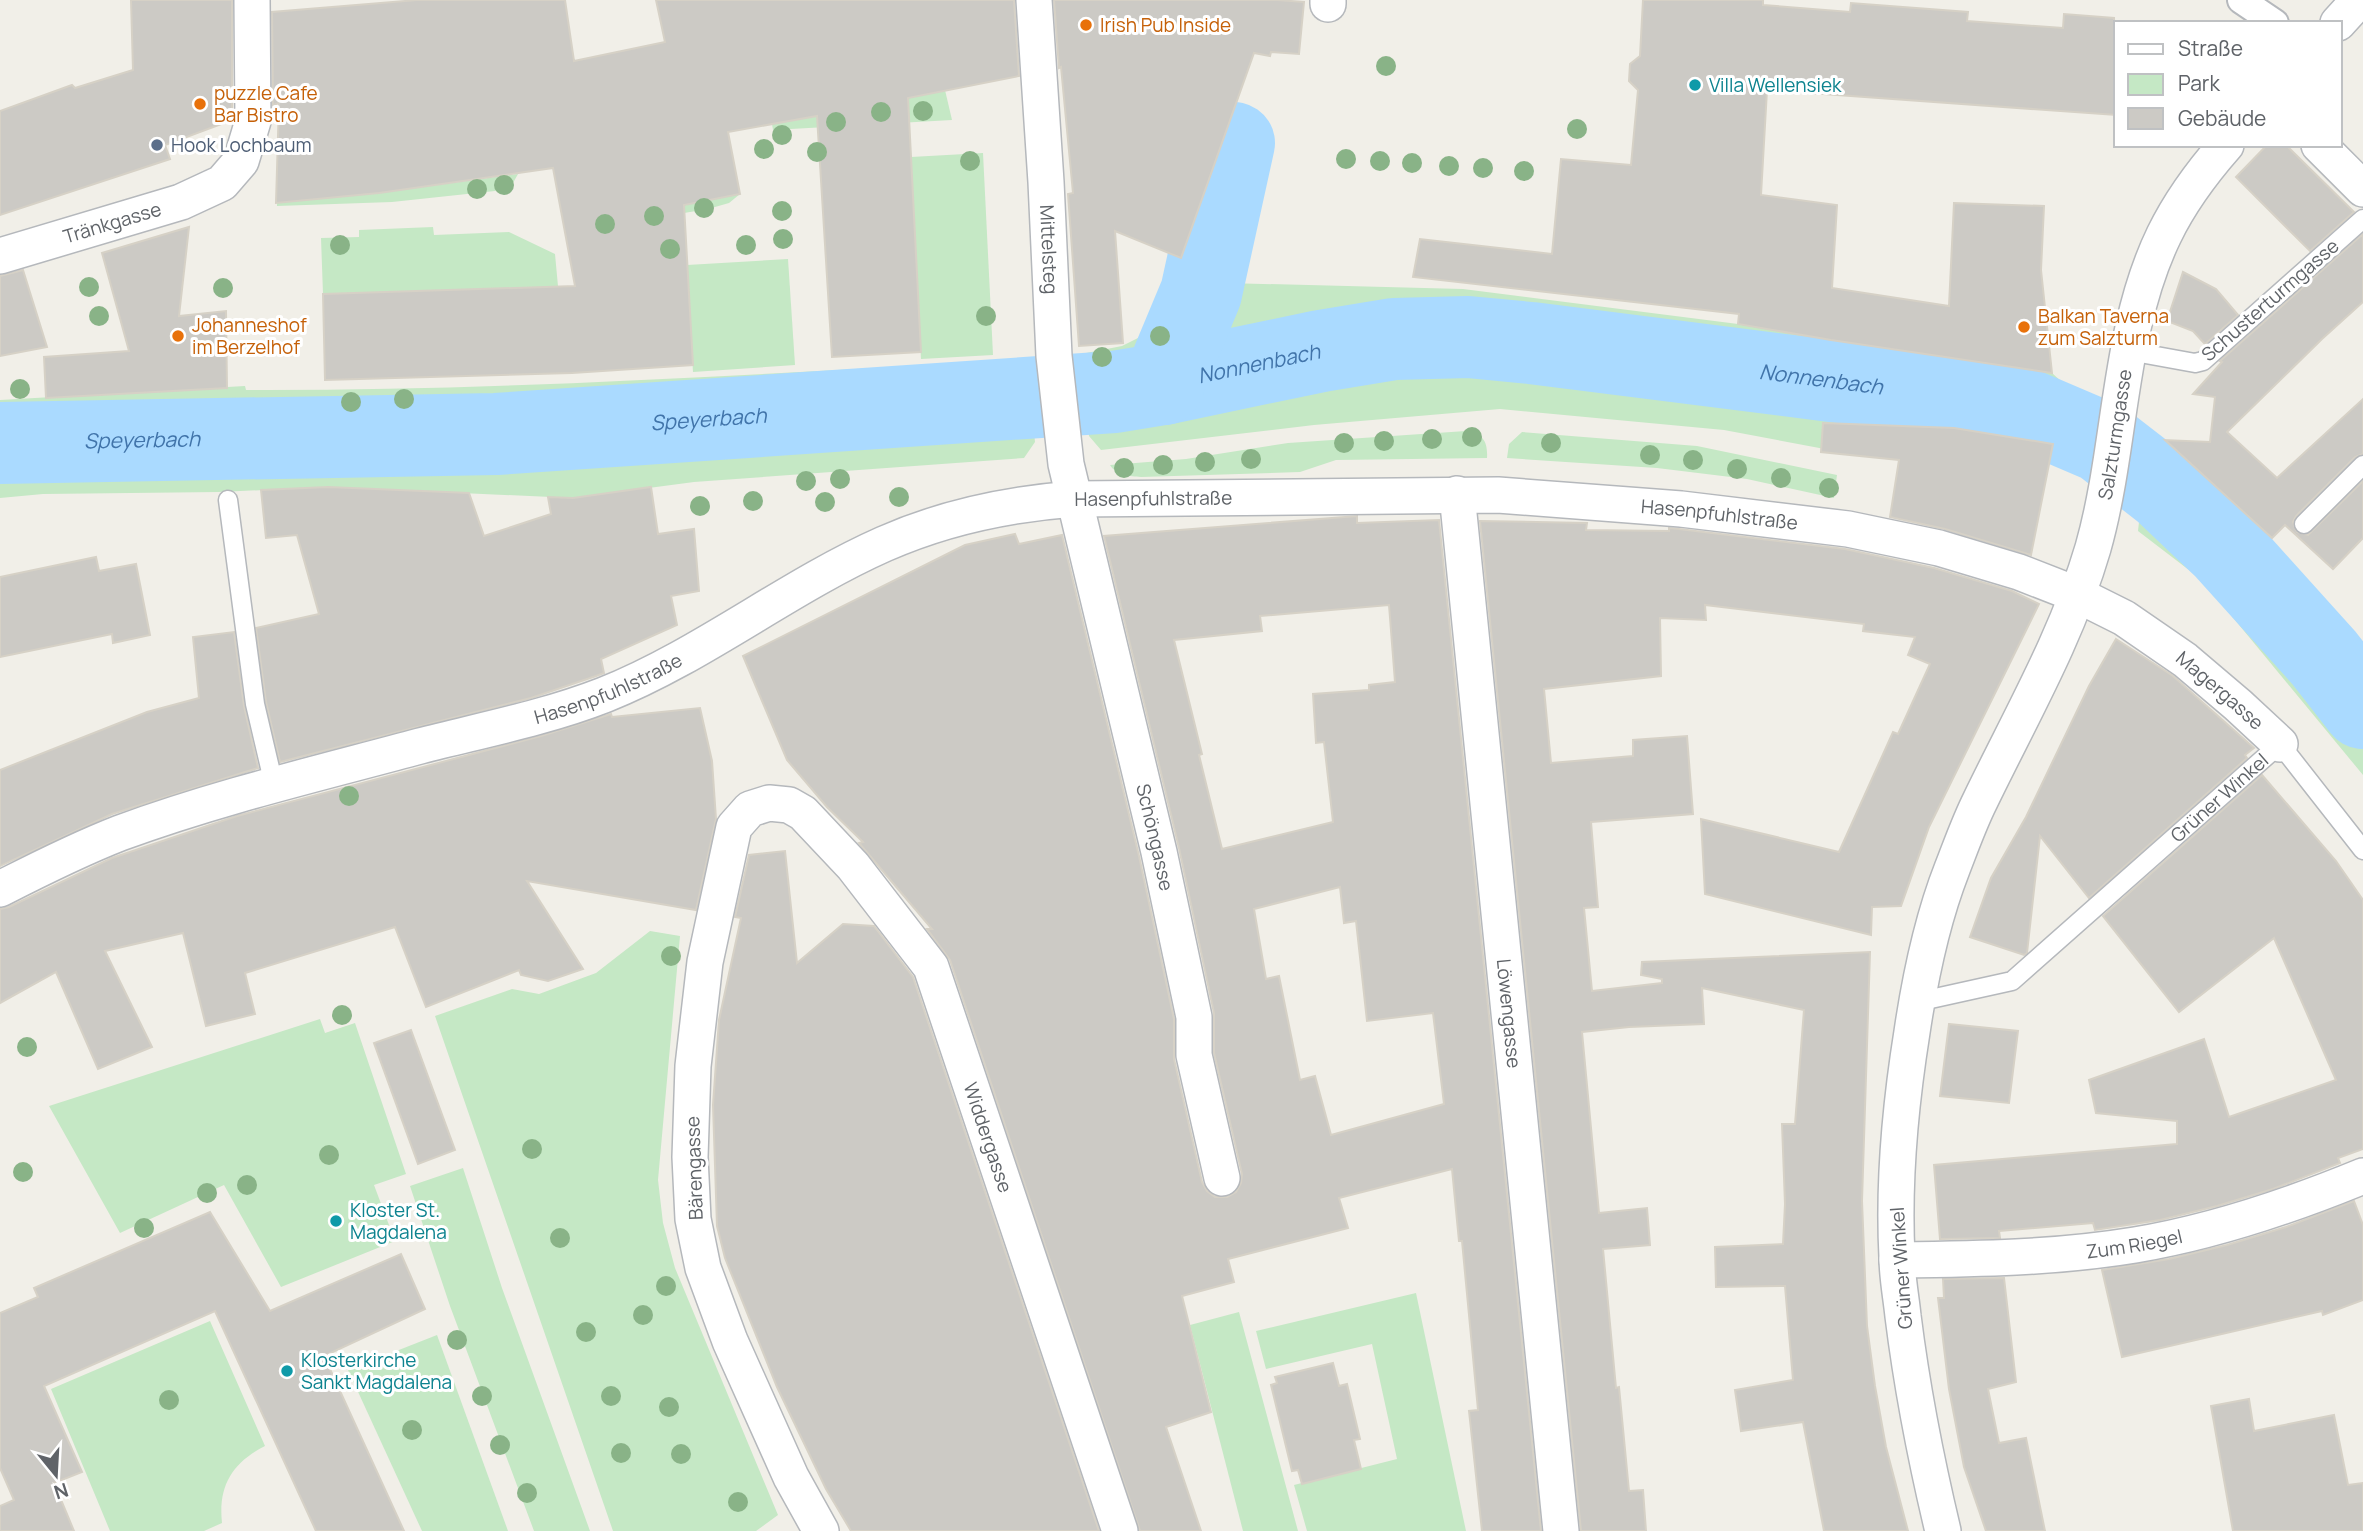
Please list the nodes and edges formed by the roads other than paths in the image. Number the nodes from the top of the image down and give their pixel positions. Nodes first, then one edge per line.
1 (252, 0) edge
2 (1034, 0) edge
3 (2241, 0) edge
4 (2359, 0) edge
5 (2272, 21) edge
6 (2340, 21) edge
7 (2225, 147) edge
8 (2321, 147) edge
9 (2363, 188) edge
10 (2363, 219) edge
11 (0, 256) edge
12 (2129, 351) junction
13 (2363, 465) edge
14 (1457, 494) junction
15 (1074, 499) junction
16 (228, 500) dead end
17 (2304, 524) dead end
18 (2078, 594) junction
19 (2280, 744) junction
20 (274, 785) junction
21 (769, 803) joint
22 (2363, 850) edge
23 (0, 890) edge
24 (1917, 1002) junction
25 (2363, 1176) edge
26 (1222, 1178) dead end
27 (1897, 1261) junction
28 (821, 1531) edge
29 (1120, 1531) edge
30 (1561, 1531) edge
31 (1943, 1531) edge

1 - 11 street, Tränkgasse
2 - 15 street, Mittelsteg
3 - 5 street
4 - 6 street
7 - 12 street, Salzturmgasse
8 - 9 street
10 - 12 lane, Schusterturmgasse
12 - 18 street, Salzturmgasse
13 - 17 lane
14 - 15 street, Hasenpfuhlstraße
14 - 18 street, Hasenpfuhlstraße
14 - 30 street, Löwengasse
15 - 20 street, Hasenpfuhlstraße
15 - 26 street, Schöngasse
16 - 20 lane
18 - 19 street, Magergasse
18 - 24 street, Grüner Winkel
19 - 22 lane, Magergasse
19 - 24 lane, Grüner Winkel
20 - 23 street, Hasenpfuhlstraße
21 - 28 street, Bärengasse
21 - 29 street, Widdergasse
24 - 27 street, Grüner Winkel
25 - 27 street, Zum Riegel
27 - 31 street, Grüner Winkel

